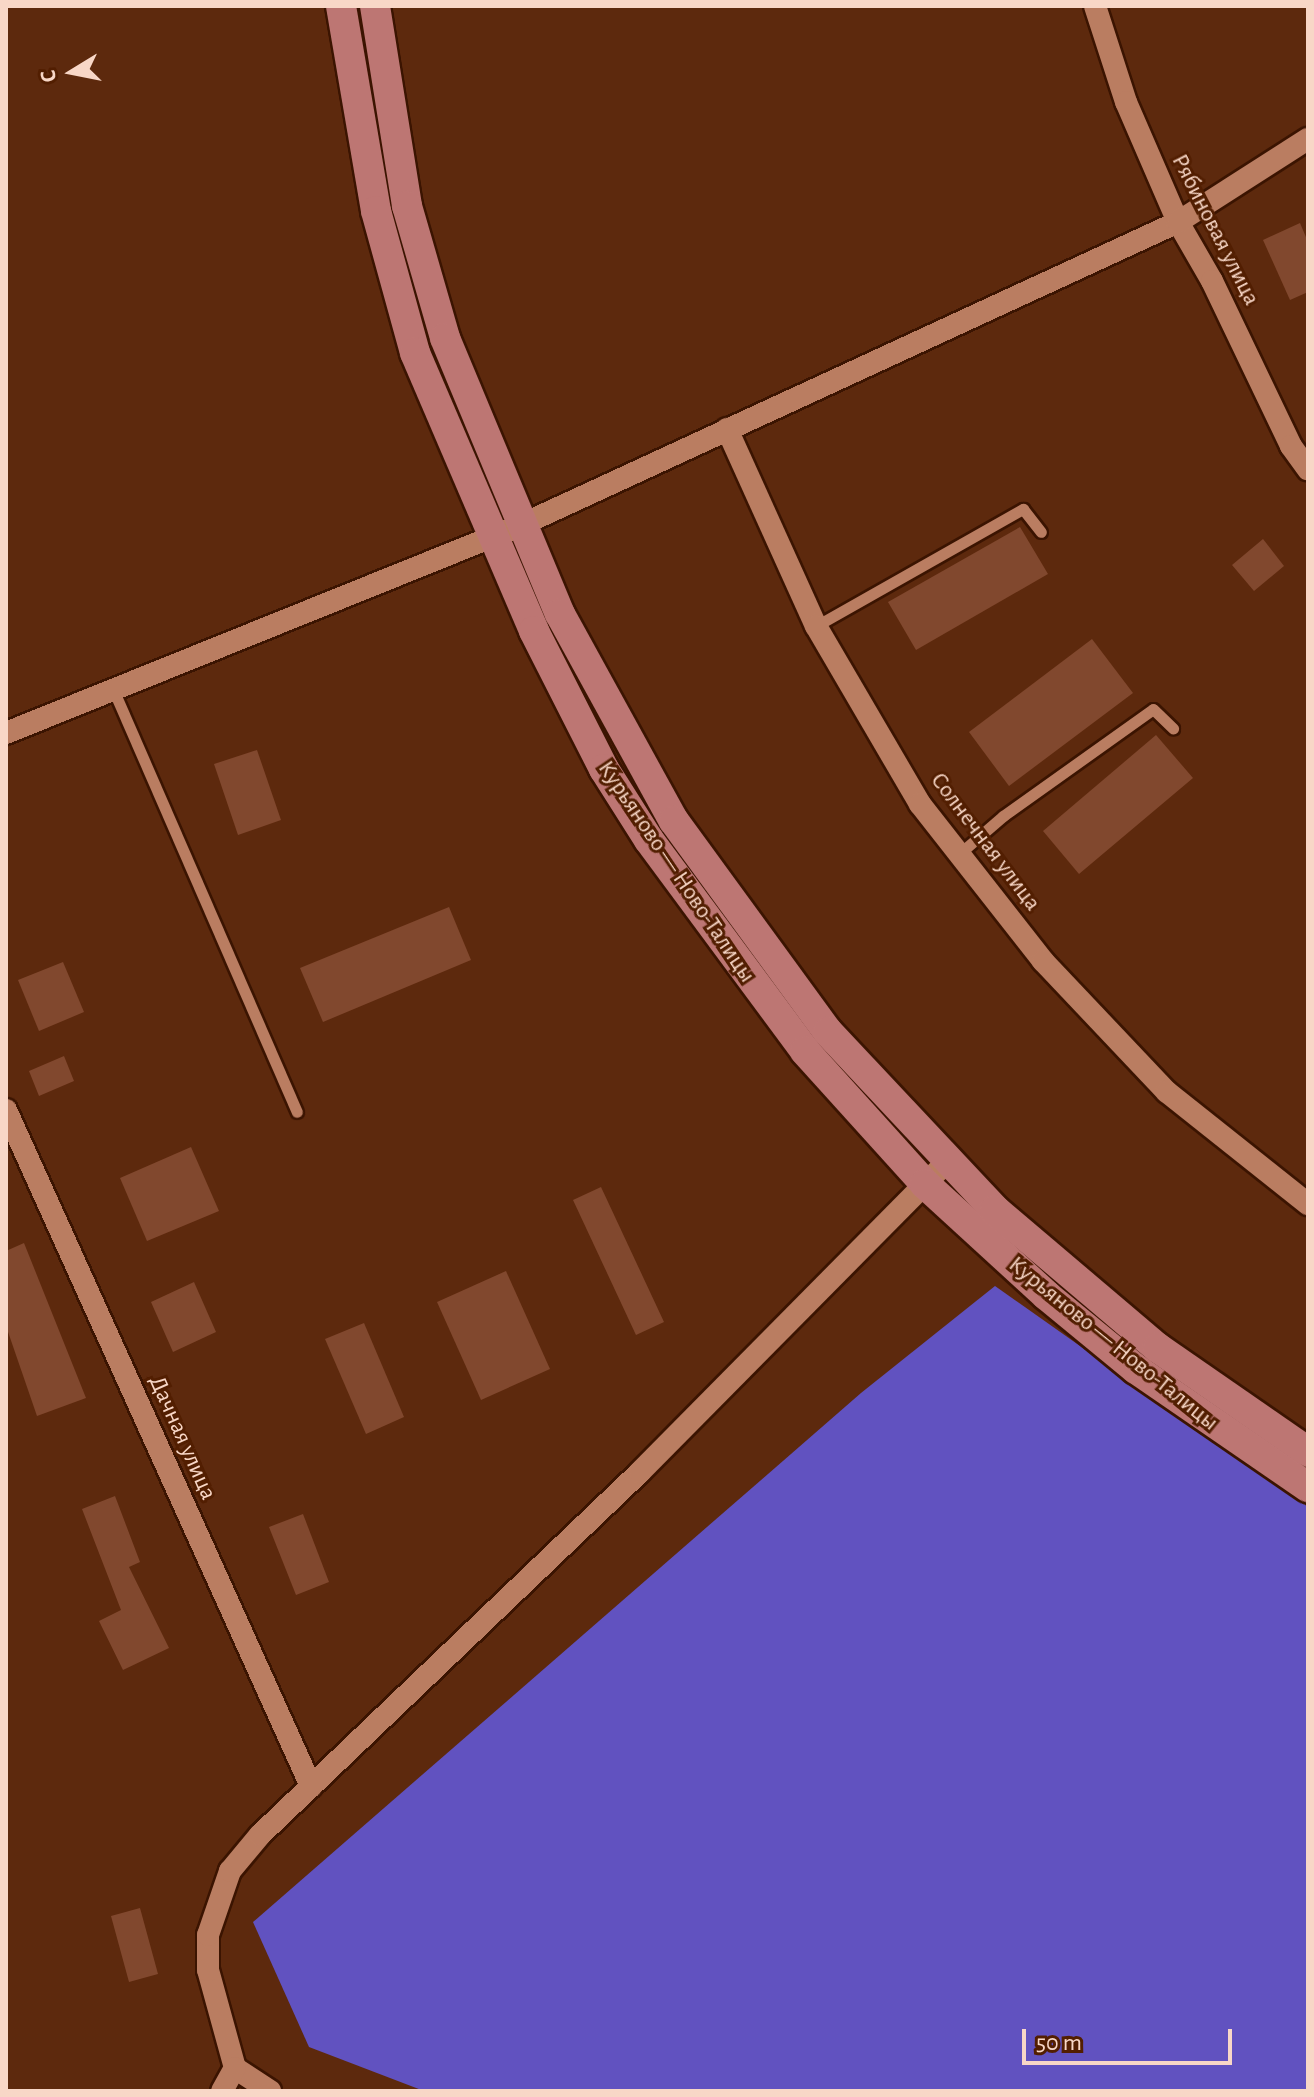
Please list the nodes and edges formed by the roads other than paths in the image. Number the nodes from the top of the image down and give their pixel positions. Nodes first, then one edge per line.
1 (341, 6) edge
2 (375, 6) edge
3 (1095, 6) edge
4 (1308, 139) edge
5 (1178, 222) junction
6 (727, 429) junction
7 (1308, 469) edge
8 (519, 526) junction
9 (1041, 532) dead end
10 (490, 538) junction
11 (816, 626) junction
12 (113, 689) junction
13 (1173, 728) dead end
14 (6, 733) edge
15 (959, 854) junction
16 (6, 1110) edge
17 (297, 1112) dead end
18 (948, 1161) junction
19 (925, 1184) junction
20 (1308, 1204) edge
21 (1308, 1452) edge
22 (1308, 1487) edge
23 (311, 1786) junction
24 (235, 2068) junction
25 (222, 2091) edge
26 (270, 2091) edge

1 - 10 main road, Курьяново — Ново-Талицы
2 - 8 main road, Курьяново — Ново-Талицы
3 - 5 street, Рябиновая улица
4 - 5 street
5 - 6 street
5 - 7 street, Рябиновая улица
6 - 8 street
6 - 11 street, Солнечная улица
8 - 10 street
8 - 18 main road, Курьяново — Ново-Талицы
9 - 11 lane
10 - 12 street
10 - 19 main road, Курьяново — Ново-Талицы
11 - 15 street, Солнечная улица
12 - 14 street
12 - 17 lane
13 - 15 lane
15 - 20 street, Солнечная улица
16 - 23 street, Дачная улица
18 - 19 street
18 - 21 main road, Курьяново — Ново-Талицы
19 - 22 main road, Курьяново — Ново-Талицы
19 - 23 street
23 - 24 street
24 - 25 street
24 - 26 street

